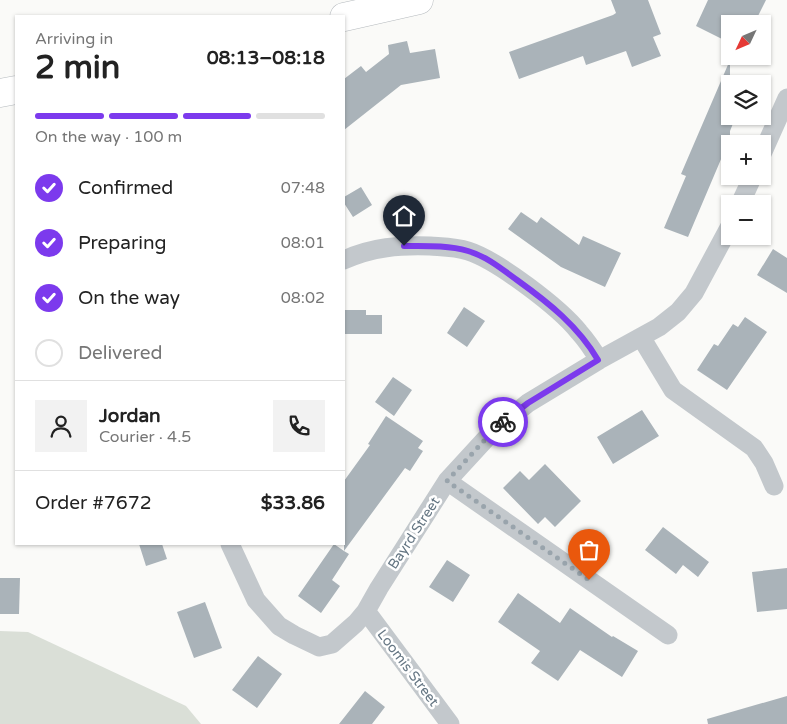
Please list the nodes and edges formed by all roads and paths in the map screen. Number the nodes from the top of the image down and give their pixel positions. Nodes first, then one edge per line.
1 (419, 0) edge
2 (345, 17) edge
3 (15, 90) edge
4 (0, 93) edge
5 (787, 98) edge
6 (770, 135) edge
7 (721, 243) edge
8 (349, 258) edge
9 (641, 338) junction
10 (598, 360) junction
11 (447, 481) junction
12 (774, 486) dead end
13 (230, 545) edge
14 (366, 611) junction
15 (668, 635) dead end
16 (450, 724) edge

1 - 2 main road
3 - 4 main road
5 - 6 street
7 - 9 street, Bayrd Street
8 - 10 street
9 - 10 street, Bayrd Street
9 - 12 street
10 - 11 street, Bayrd Street
11 - 14 street, Bayrd Street
11 - 15 street
13 - 14 street, Bayrd Street
14 - 16 street, Loomis Street

